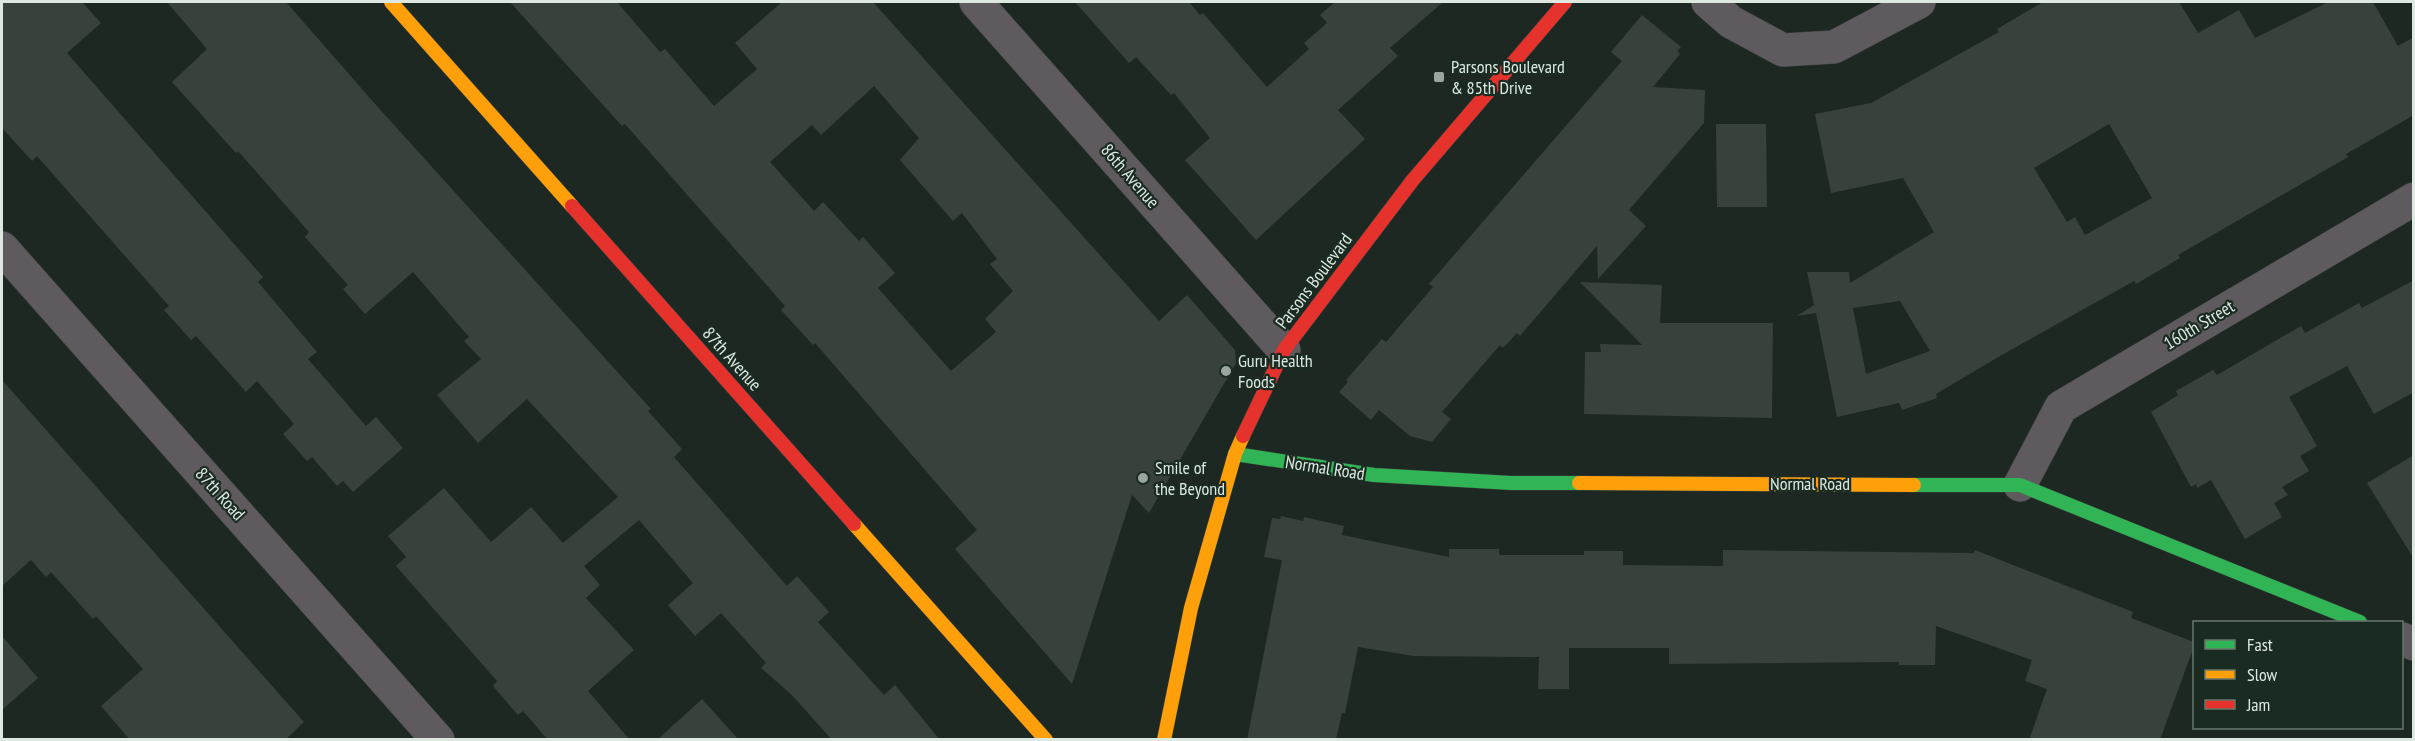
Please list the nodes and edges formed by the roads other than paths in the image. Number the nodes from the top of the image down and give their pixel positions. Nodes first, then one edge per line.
1 (391, 2) edge
2 (976, 2) edge
3 (1708, 2) edge
4 (1919, 2) edge
5 (1559, 4) edge
6 (2414, 199) edge
7 (2, 248) edge
8 (1284, 350) junction
9 (1235, 454) junction
10 (2020, 485) junction
11 (2358, 621) edge
12 (438, 740) edge
13 (1046, 740) edge
14 (1164, 740) edge

1 - 13 street, 87th Avenue
2 - 8 street, 86th Avenue
3 - 4 street
5 - 8 street, Parsons Boulevard
6 - 10 street, 160th Street
7 - 12 street, 87th Road
8 - 9 street, Parsons Boulevard
9 - 10 street, Normal Road
9 - 14 street, Parsons Boulevard
10 - 11 street, Normal Road

